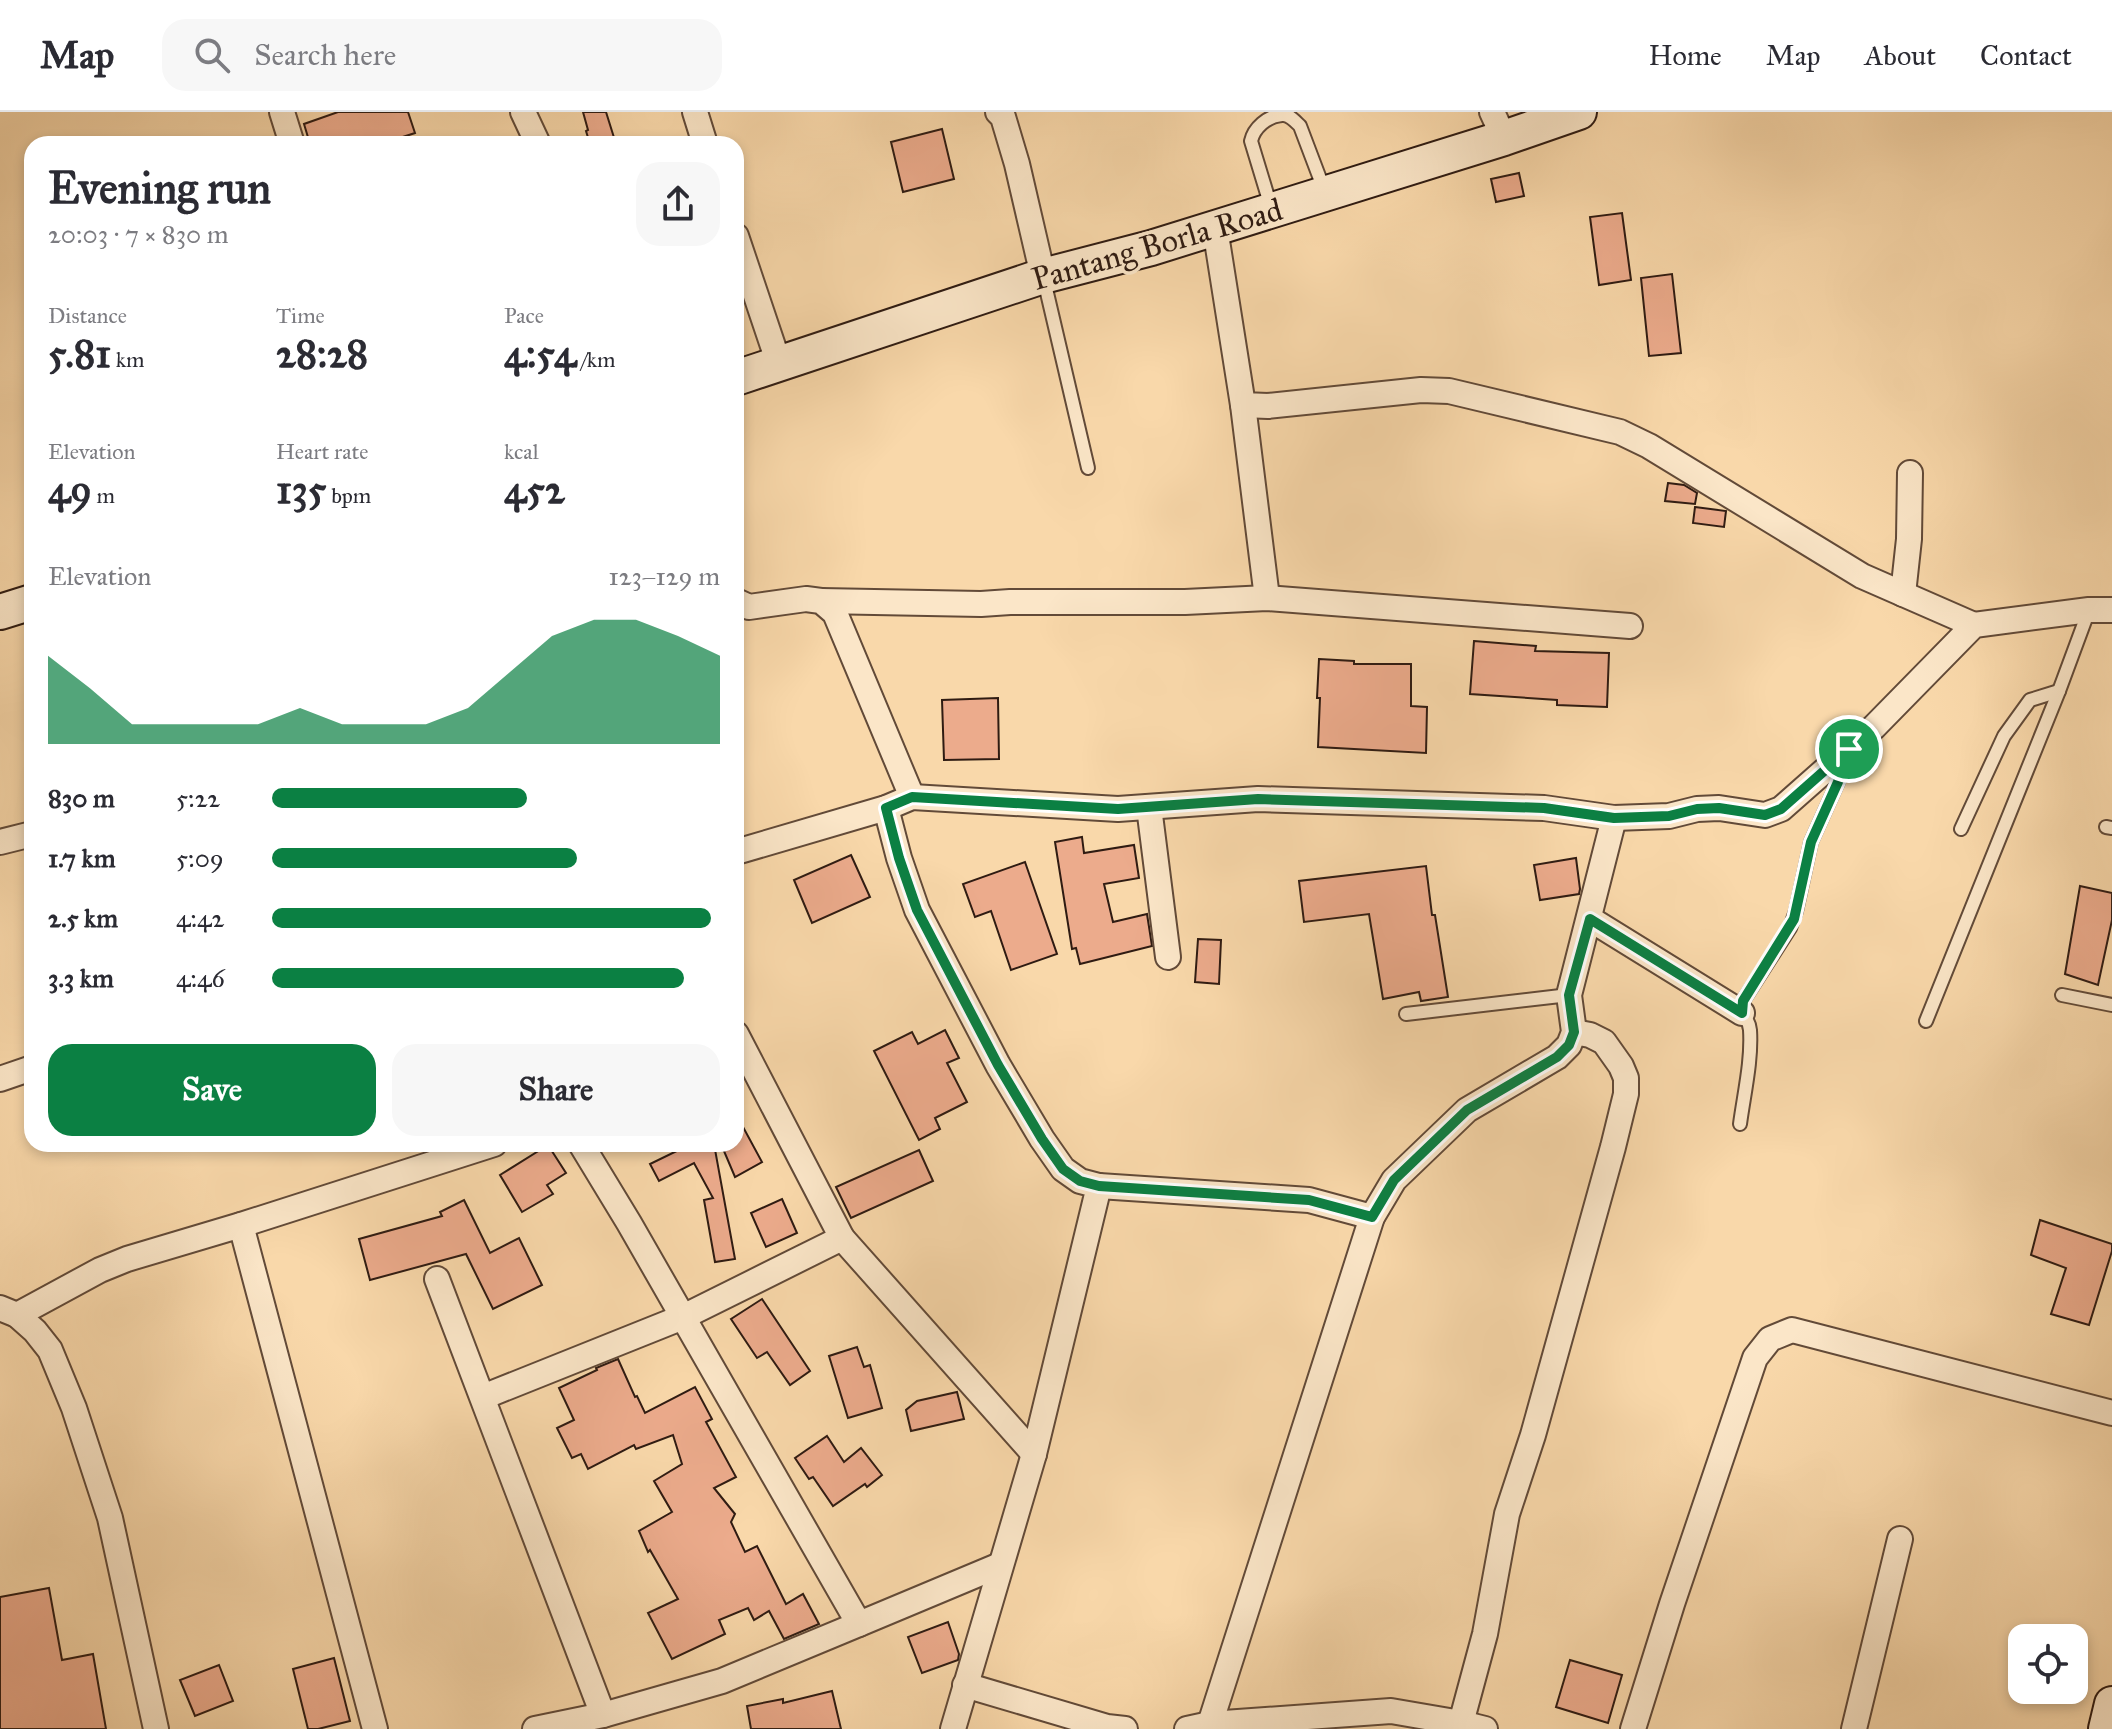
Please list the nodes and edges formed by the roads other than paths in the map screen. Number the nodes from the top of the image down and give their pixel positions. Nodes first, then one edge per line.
1 (282, 112) edge
2 (523, 112) edge
3 (695, 112) edge
4 (998, 112) edge
5 (1579, 112) edge
6 (1498, 125) edge
7 (290, 136) edge
8 (534, 136) edge
9 (702, 136) edge
10 (1326, 194) junction
11 (1272, 210) junction
12 (1215, 228) junction
13 (744, 260) edge
14 (1043, 276) junction
15 (779, 364) junction
16 (744, 375) edge
17 (1243, 405) junction
18 (1088, 468) dead end
19 (1910, 473) dead end
20 (1903, 594) junction
21 (1267, 598) junction
22 (821, 601) junction
23 (24, 604) edge
24 (744, 605) edge
25 (2100, 610) edge
26 (0, 612) edge
27 (1974, 625) junction
28 (1630, 626) dead end
29 (2059, 691) junction
30 (1849, 749) junction
31 (912, 797) junction
32 (1149, 807) junction
33 (886, 808) junction
34 (1614, 818) junction
35 (1961, 829) dead end
36 (24, 836) edge
37 (0, 842) edge
38 (744, 850) edge
39 (1590, 919) junction
40 (1168, 957) dead end
41 (1569, 995) junction
42 (2062, 995) dead end
43 (2112, 1005) edge
44 (1742, 1013) junction
45 (1406, 1014) dead end
46 (1926, 1021) dead end
47 (1574, 1032) junction
48 (744, 1049) edge
49 (24, 1071) edge
50 (0, 1079) edge
51 (1740, 1124) dead end
52 (469, 1152) edge
53 (586, 1152) edge
54 (1099, 1186) junction
55 (1372, 1217) junction
56 (241, 1225) junction
57 (842, 1238) junction
58 (437, 1279) dead end
59 (9, 1312) edge
60 (683, 1317) junction
61 (483, 1397) junction
62 (2112, 1413) edge
63 (1034, 1454) junction
64 (1900, 1539) dead end
65 (1000, 1565) junction
66 (859, 1624) junction
67 (965, 1685) junction
68 (603, 1715) junction
69 (1320, 1722) edge
70 (1198, 1726) edge
71 (1473, 1726) edge
72 (156, 1729) edge
73 (375, 1729) edge
74 (535, 1729) edge
75 (953, 1729) edge
76 (1125, 1729) edge
77 (1633, 1729) edge
78 (1854, 1729) edge

1 - 7 street
2 - 8 street
3 - 9 street
4 - 14 street
5 - 6 street, Pantang Borla Road
6 - 10 street, Pantang Borla Road
10 - 11 street, Pantang Borla Road
10 - 11 lane
11 - 12 street, Pantang Borla Road
12 - 14 street, Pantang Borla Road
12 - 17 street
13 - 15 street
14 - 15 street, Pantang Borla Road
14 - 18 lane
15 - 16 street, Pantang Borla Road
17 - 20 street
17 - 21 street
19 - 20 street
20 - 27 street
21 - 22 street
21 - 28 street
22 - 24 street
22 - 31 street
23 - 26 street
25 - 27 street
25 - 29 lane
27 - 30 street
29 - 35 lane
29 - 46 lane
30 - 34 street
30 - 44 lane
31 - 32 street
31 - 33 street
32 - 34 street
32 - 40 street
33 - 38 street
33 - 54 street
34 - 39 street
36 - 37 street
39 - 41 street
39 - 44 street
41 - 45 lane
41 - 47 street
42 - 43 lane
44 - 51 lane
47 - 55 street
47 - 71 street
48 - 57 street
49 - 50 street
52 - 56 street
53 - 60 street
54 - 55 street
54 - 63 street
55 - 70 street
56 - 59 street
56 - 73 street
57 - 60 street
57 - 63 street
58 - 61 street
59 - 72 street
60 - 61 street
60 - 66 street
61 - 68 street
62 - 77 street
63 - 65 street
64 - 78 street
65 - 66 street
65 - 67 street
66 - 68 street
67 - 75 street
67 - 76 street
68 - 74 street
69 - 70 street
69 - 71 street

